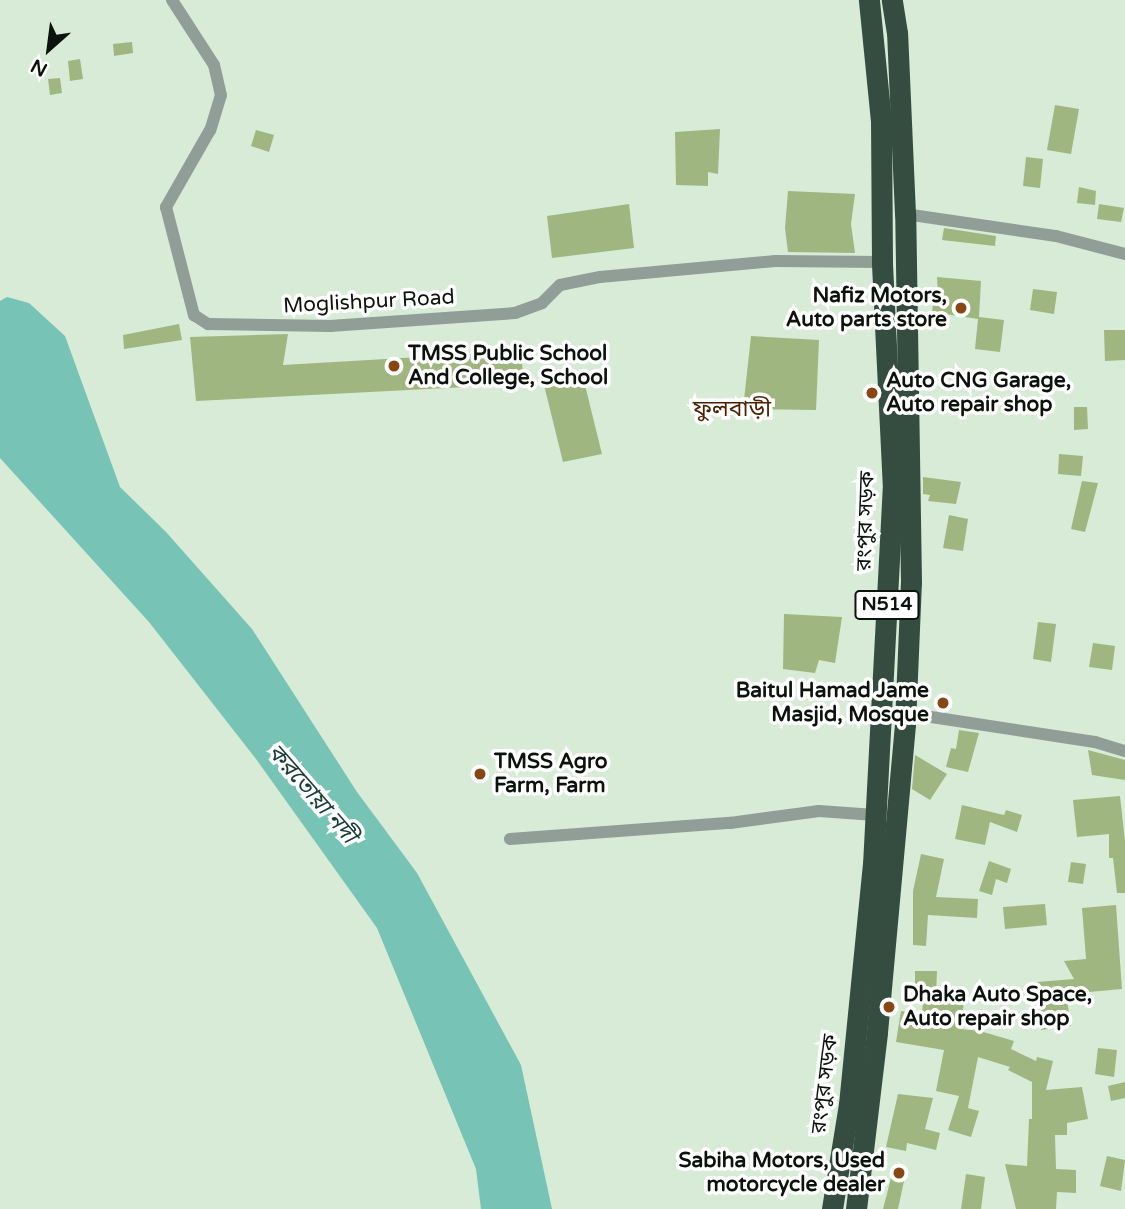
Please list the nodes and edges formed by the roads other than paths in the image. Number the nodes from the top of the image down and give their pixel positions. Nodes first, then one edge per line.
1 (173, 0) edge
2 (869, 0) edge
3 (892, 0) edge
4 (905, 214) junction
5 (1125, 254) edge
6 (882, 262) junction
7 (905, 713) junction
8 (1125, 751) edge
9 (876, 816) junction
10 (510, 839) dead end
11 (832, 1209) edge
12 (856, 1209) edge

1 - 6 street, Moglishpur Road
2 - 6 highway, রংপুর সড়ক / N514
3 - 4 highway, রংপুর সড়ক / N514
4 - 5 street
4 - 7 highway, রংপুর সড়ক / N514
6 - 9 highway, রংপুর সড়ক / N514
7 - 8 street
7 - 12 highway, রংপুর সড়ক / N514
9 - 10 street
9 - 11 highway, রংপুর সড়ক / N514

